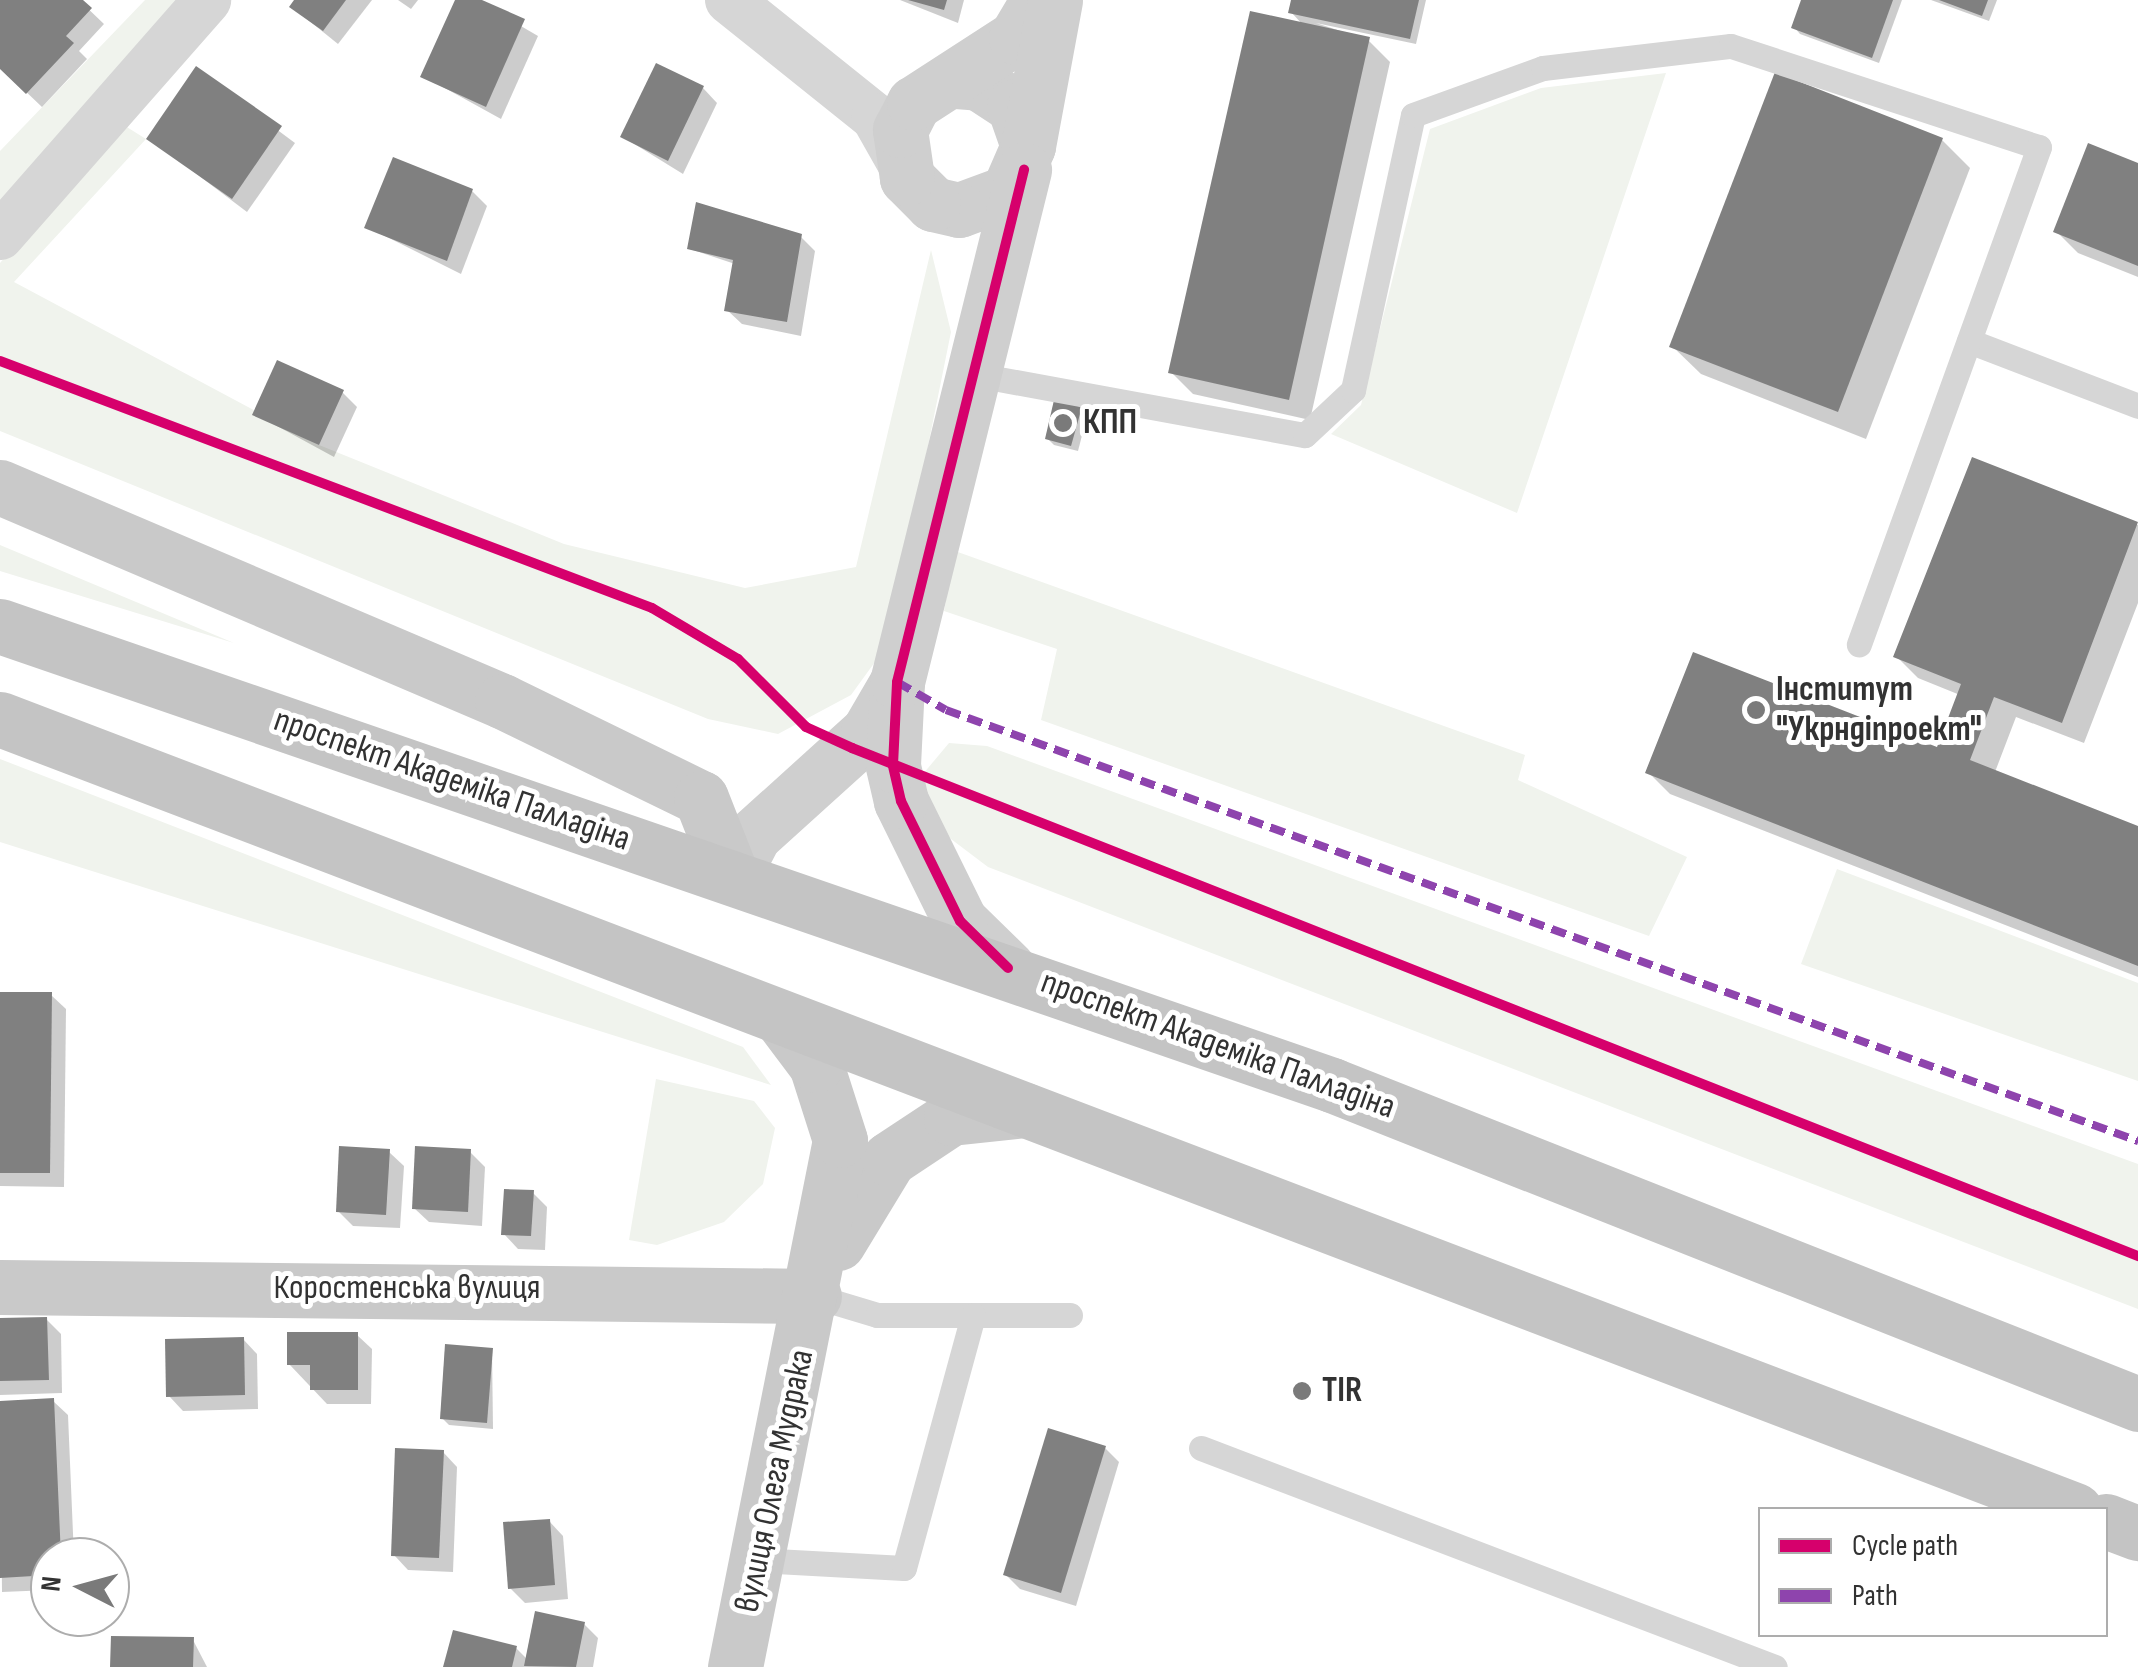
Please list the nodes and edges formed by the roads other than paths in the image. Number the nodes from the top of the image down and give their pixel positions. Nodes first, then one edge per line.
1 (207, 0) edge
2 (730, 0) edge
3 (1038, 0) edge
4 (1055, 0) edge
5 (838, 83) junction
6 (949, 83) junction
7 (1026, 158) junction
8 (900, 162) junction
9 (933, 204) junction
10 (0, 236) edge
11 (990, 309) junction
12 (1969, 341) junction
13 (976, 375) junction
14 (2138, 406) edge
15 (0, 486) edge
16 (0, 626) edge
17 (1859, 644) dead end
18 (897, 682) junction
19 (0, 719) edge
20 (732, 877) junction
21 (1008, 968) junction
22 (780, 1017) junction
23 (1025, 1110) junction
24 (0, 1287) edge
25 (814, 1296) junction
26 (973, 1315) junction
27 (1070, 1315) dead end
28 (2138, 1404) edge
29 (1201, 1448) dead end
30 (2067, 1507) edge
31 (2108, 1522) edge
32 (2138, 1533) edge
33 (758, 1560) junction
34 (735, 1667) edge
35 (1775, 1667) edge

1 - 10 street
2 - 5 street
3 - 6 street
4 - 7 street
5 - 6 street
5 - 8 street
6 - 7 street
6 - 8 street
7 - 9 street
7 - 11 street
8 - 9 street
9 - 11 street
11 - 13 street
12 - 13 lane
12 - 14 lane
12 - 17 lane
13 - 18 street
15 - 20 main road
16 - 20 highway, проспект Академіка Палладіна
18 - 20 street
18 - 21 street
19 - 22 highway
20 - 21 highway, проспект Академіка Палладіна
21 - 28 highway, проспект Академіка Палладіна
22 - 23 highway
22 - 25 main road, вулиця Олега Мудрака
23 - 25 main road, вулиця Олега Мудрака
23 - 30 highway
24 - 25 main road, Коростенська вулиця
25 - 26 lane
25 - 33 main road, вулиця Олега Мудрака
26 - 27 lane
26 - 33 lane
29 - 35 lane
31 - 32 highway
33 - 34 main road, вулиця Олега Мудрака

